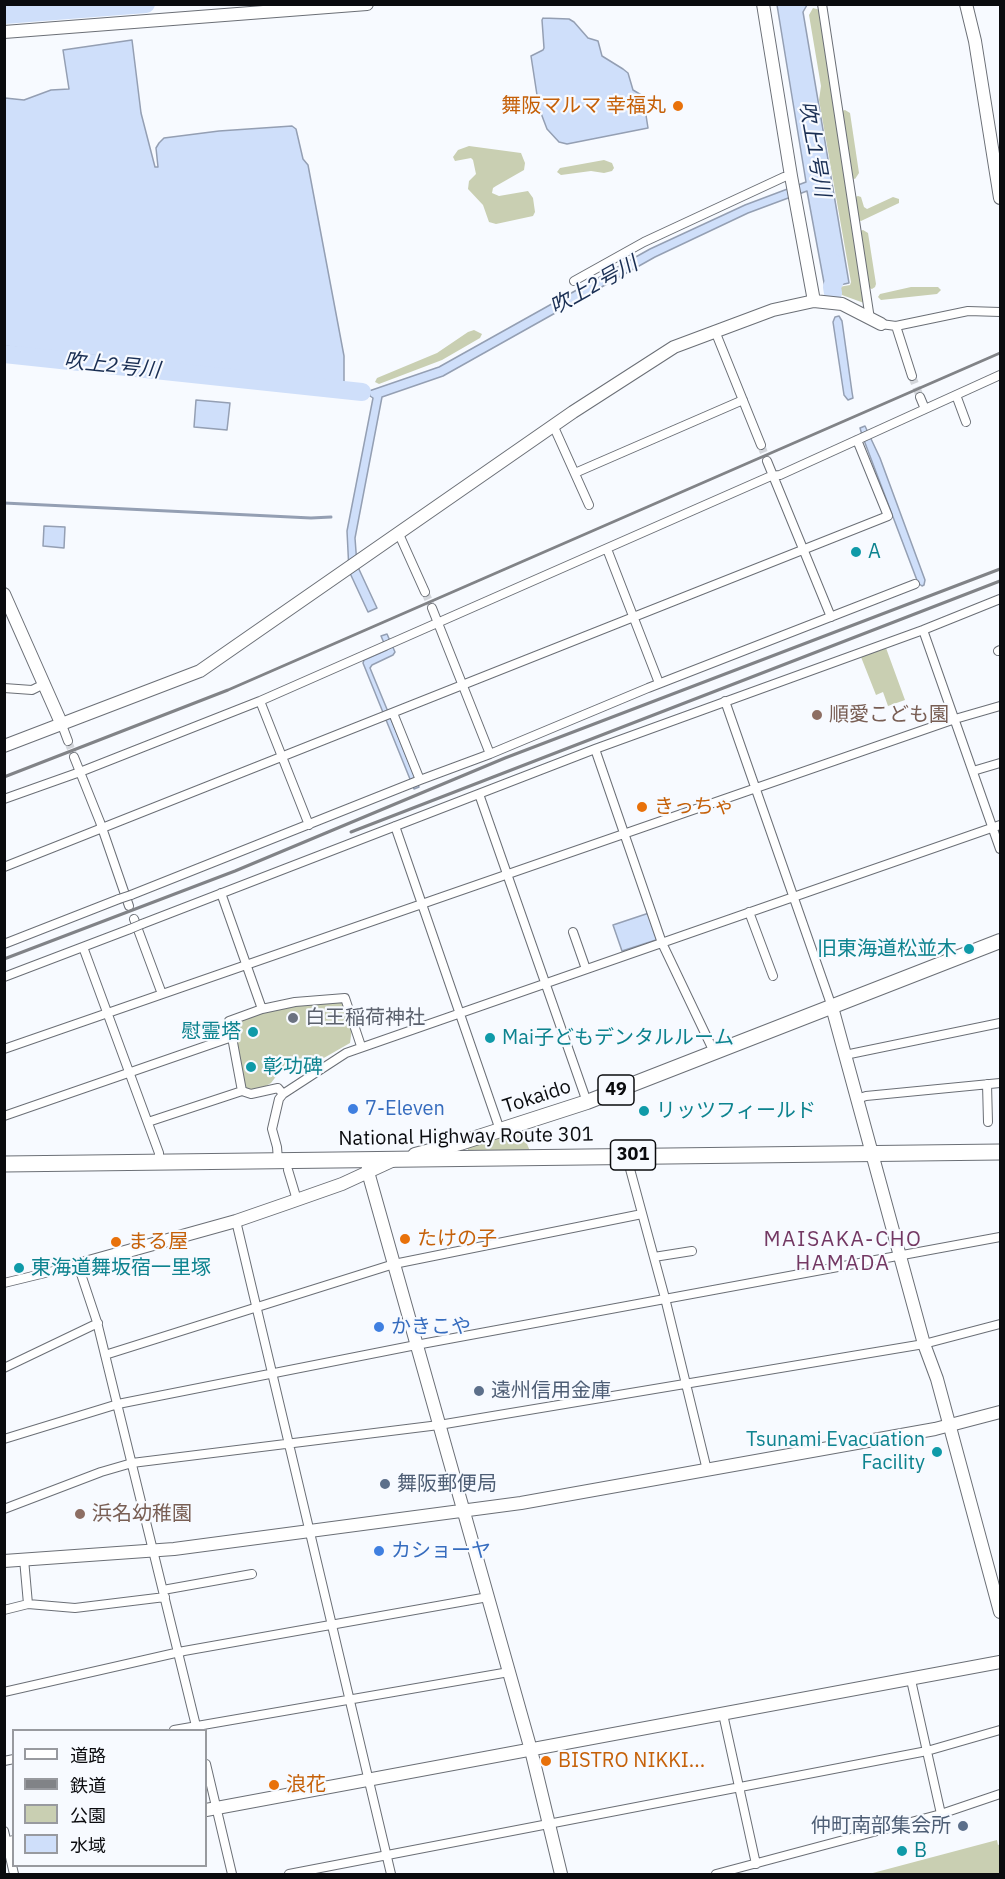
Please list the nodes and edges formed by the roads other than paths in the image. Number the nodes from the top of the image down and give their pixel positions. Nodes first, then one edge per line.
1 (367, 4) edge
2 (763, 4) edge
3 (822, 4) edge
4 (966, 4) edge
5 (4, 32) edge
6 (791, 180) junction
7 (1000, 198) edge
8 (574, 281) dead end
9 (813, 301) junction
10 (1000, 312) edge
11 (875, 321) junction
12 (896, 326) junction
13 (715, 331) junction
14 (1000, 375) edge
15 (912, 376) tunnel mouth
16 (956, 395) junction
17 (920, 396) tunnel mouth
18 (743, 400) junction
19 (925, 409) junction
20 (966, 422) dead end
21 (553, 426) junction
22 (863, 437) junction
23 (761, 445) tunnel mouth
24 (767, 461) tunnel mouth
25 (575, 473) junction
26 (774, 476) junction
27 (589, 505) dead end
28 (398, 532) junction
29 (607, 549) junction
30 (804, 549) junction
31 (915, 584) dead end
32 (425, 592) tunnel mouth
33 (4, 594) edge
34 (1000, 599) edge
35 (432, 608) tunnel mouth
36 (633, 617) junction
37 (831, 617) junction
38 (439, 624) junction
39 (923, 630) junction
40 (659, 683) junction
41 (44, 684) junction
42 (463, 685) junction
43 (4, 688) edge
44 (260, 701) junction
45 (725, 701) junction
46 (1000, 706) edge
47 (389, 714) junction
48 (955, 719) junction
49 (62, 725) junction
50 (68, 741) tunnel mouth
51 (4, 746) edge
52 (596, 749) junction
53 (490, 754) junction
54 (74, 757) tunnel mouth
55 (282, 757) junction
56 (1000, 763) edge
57 (973, 771) junction
58 (80, 772) junction
59 (416, 781) junction
60 (756, 788) junction
61 (479, 794) junction
62 (4, 799) edge
63 (309, 825) junction
64 (395, 826) junction
65 (997, 826) edge
66 (101, 829) junction
67 (625, 834) junction
68 (1000, 849) edge
69 (4, 867) edge
70 (507, 874) junction
71 (221, 893) junction
72 (793, 896) junction
73 (422, 904) junction
74 (129, 906) dead end
75 (749, 912) junction
76 (138, 922) junction
77 (573, 932) dead end
78 (1000, 941) edge
79 (662, 943) junction
80 (4, 944) edge
81 (83, 947) junction
82 (246, 965) junction
83 (586, 969) junction
84 (4, 976) edge
85 (773, 976) dead end
86 (545, 983) junction
87 (162, 994) junction
88 (832, 1006) junction
89 (262, 1009) junction
90 (459, 1012) junction
91 (107, 1014) junction
92 (1000, 1023) edge
93 (231, 1037) junction
94 (361, 1046) junction
95 (4, 1049) edge
96 (714, 1052) junction
97 (845, 1055) junction
98 (129, 1072) junction
99 (1000, 1083) edge
100 (987, 1084) junction
101 (242, 1091) junction
102 (283, 1094) junction
103 (857, 1099) junction
104 (587, 1102) junction
105 (4, 1116) edge
106 (148, 1122) junction
107 (988, 1122) dead end
108 (500, 1130) junction
109 (1000, 1152) edge
110 (871, 1154) junction
111 (630, 1156) junction
112 (396, 1160) junction
113 (159, 1162) junction
114 (4, 1164) edge
115 (283, 1165) junction
116 (368, 1166) junction
117 (297, 1200) junction
118 (642, 1214) junction
119 (236, 1221) junction
120 (1000, 1237) edge
121 (692, 1251) dead end
122 (900, 1255) junction
123 (654, 1257) junction
124 (394, 1264) junction
125 (78, 1265) junction
126 (4, 1283) edge
127 (665, 1298) junction
128 (256, 1308) junction
129 (98, 1323) junction
130 (1000, 1324) edge
131 (924, 1344) junction
132 (416, 1345) junction
133 (105, 1355) junction
134 (4, 1368) edge
135 (273, 1374) junction
136 (686, 1384) junction
137 (117, 1404) junction
138 (1000, 1412) edge
139 (439, 1425) junction
140 (950, 1425) junction
141 (4, 1440) edge
142 (288, 1444) junction
143 (132, 1463) junction
144 (707, 1470) junction
145 (4, 1509) edge
146 (463, 1510) junction
147 (309, 1531) junction
148 (153, 1550) junction
149 (24, 1559) junction
150 (4, 1561) edge
151 (252, 1574) dead end
152 (164, 1594) junction
153 (488, 1597) junction
154 (28, 1604) junction
155 (4, 1610) edge
156 (1000, 1612) edge
157 (331, 1625) junction
158 (178, 1652) junction
159 (1000, 1662) edge
160 (509, 1672) junction
161 (911, 1680) junction
162 (4, 1692) edge
163 (349, 1700) junction
164 (723, 1714) junction
165 (197, 1729) edge
166 (1000, 1730) edge
167 (531, 1750) junction
168 (927, 1751) junction
169 (207, 1773) edge
170 (368, 1780) junction
171 (739, 1787) junction
172 (1000, 1794) edge
173 (211, 1809) edge
174 (941, 1814) junction
175 (549, 1823) junction
176 (4, 1831) edge
177 (8, 1843) edge
178 (386, 1855) junction
179 (12, 1864) edge
180 (756, 1864) junction
181 (232, 1875) edge
182 (289, 1875) edge
183 (391, 1875) edge
184 (561, 1875) edge
185 (716, 1875) edge

1 - 5 street
2 - 6 street
3 - 11 street
4 - 7 street
6 - 8 street
6 - 9 street
9 - 11 street
9 - 13 street
10 - 12 street
11 - 12 street
12 - 15 street
13 - 18 street
13 - 21 street
14 - 16 street
16 - 19 street
16 - 20 street
17 - 19 street
18 - 23 street
18 - 25 street
19 - 22 street
21 - 25 street
21 - 28 street
22 - 26 street
22 - 30 street
24 - 26 street
25 - 27 street
26 - 29 street
26 - 30 street
28 - 32 street
28 - 49 street
29 - 36 street
29 - 38 street
30 - 36 street
30 - 37 street
31 - 37 street
33 - 41 street
34 - 39 street
35 - 38 street
36 - 40 street
36 - 42 street
37 - 40 street
38 - 42 street
38 - 44 street
39 - 45 street
39 - 48 street
40 - 53 street
41 - 43 street
41 - 49 street
42 - 47 street
42 - 53 street
44 - 55 street
44 - 58 street
45 - 52 street
45 - 60 street
46 - 48 street
47 - 55 street
47 - 59 street
48 - 57 street
48 - 60 street
49 - 50 street
49 - 51 street
52 - 61 street
52 - 67 street
53 - 59 street
54 - 58 street
55 - 63 street
55 - 66 street
56 - 57 street
57 - 65 street
58 - 62 street
58 - 66 street
59 - 63 street
60 - 67 street
60 - 72 street
61 - 64 street
61 - 70 street
63 - 80 street, bridge
64 - 71 street
64 - 73 street
65 - 68 street
65 - 72 street
66 - 69 street
66 - 74 street
67 - 70 street
67 - 79 street
70 - 73 street
70 - 86 street
71 - 76 street
71 - 82 street
72 - 75 street
72 - 88 street
73 - 82 street
73 - 90 street
75 - 79 street
75 - 85 street
76 - 81 street, bridge
76 - 87 street
77 - 83 street
78 - 88 main road, Tokaido / 49
79 - 83 street
79 - 96 street
81 - 84 street
81 - 91 street
82 - 87 street
82 - 89 street
83 - 86 street
86 - 90 street
86 - 104 street
87 - 91 street
88 - 96 main road, Tokaido / 49
88 - 97 street
89 - 93 street
89 - 94 street
90 - 94 street
90 - 108 street
91 - 95 street
91 - 98 street
92 - 97 street
93 - 98 street
93 - 101 street
94 - 102 street
96 - 104 main road, Tokaido / 49
97 - 103 street
98 - 105 street
98 - 106 street
99 - 100 street
100 - 103 street
100 - 107 street
101 - 102 street
101 - 106 street
102 - 115 street
103 - 110 street
104 - 108 main road, Tokaido / 49
106 - 113 street
108 - 112 main road, Tokaido / 49
109 - 110 highway, National Highway Route 301 / 301
110 - 111 highway, National Highway Route 301 / 301
110 - 122 street
111 - 112 highway, National Highway Route 301 / 301
111 - 118 street
112 - 116 highway, National Highway Route 301 / 301
113 - 114 highway, National Highway Route 301 / 301
113 - 115 highway, National Highway Route 301 / 301
115 - 116 highway, National Highway Route 301 / 301
115 - 117 street
116 - 117 street
116 - 124 street
117 - 119 street
118 - 123 street
118 - 124 street
119 - 125 street
119 - 128 street
120 - 122 street
121 - 123 street
122 - 127 street
122 - 131 street
123 - 127 street
124 - 128 street
124 - 132 street
125 - 126 street
125 - 129 street
127 - 132 street
127 - 136 street
128 - 133 street
128 - 135 street
129 - 133 street
129 - 134 street
130 - 131 street
131 - 136 street
131 - 140 street
132 - 135 street
132 - 139 street
133 - 137 street
135 - 137 street
135 - 142 street
136 - 139 street
136 - 144 street
137 - 141 street
137 - 143 street
138 - 140 street
139 - 142 street
139 - 146 street
140 - 144 street
140 - 156 street
142 - 143 street
142 - 147 street
143 - 145 street
143 - 148 street
144 - 146 street
146 - 147 street
146 - 153 street
147 - 148 street
147 - 157 street
148 - 149 street
148 - 152 street
149 - 150 street
149 - 154 street
151 - 152 street
152 - 154 street
152 - 158 street
153 - 157 street
153 - 160 street
154 - 155 street
157 - 158 street
157 - 163 street
158 - 162 street
158 - 165 street
159 - 161 street
160 - 163 street
160 - 167 street
161 - 164 street
161 - 168 street
163 - 165 street
163 - 170 street
164 - 167 street
164 - 171 street
166 - 168 street
167 - 170 street
167 - 175 street
168 - 171 street
168 - 174 street
169 - 173 street
170 - 173 street
170 - 178 street
171 - 175 street
171 - 180 street
172 - 174 street
173 - 181 street
174 - 180 street
175 - 178 street
175 - 184 street
176 - 177 street
177 - 179 street
178 - 182 street
178 - 183 street
180 - 185 street

